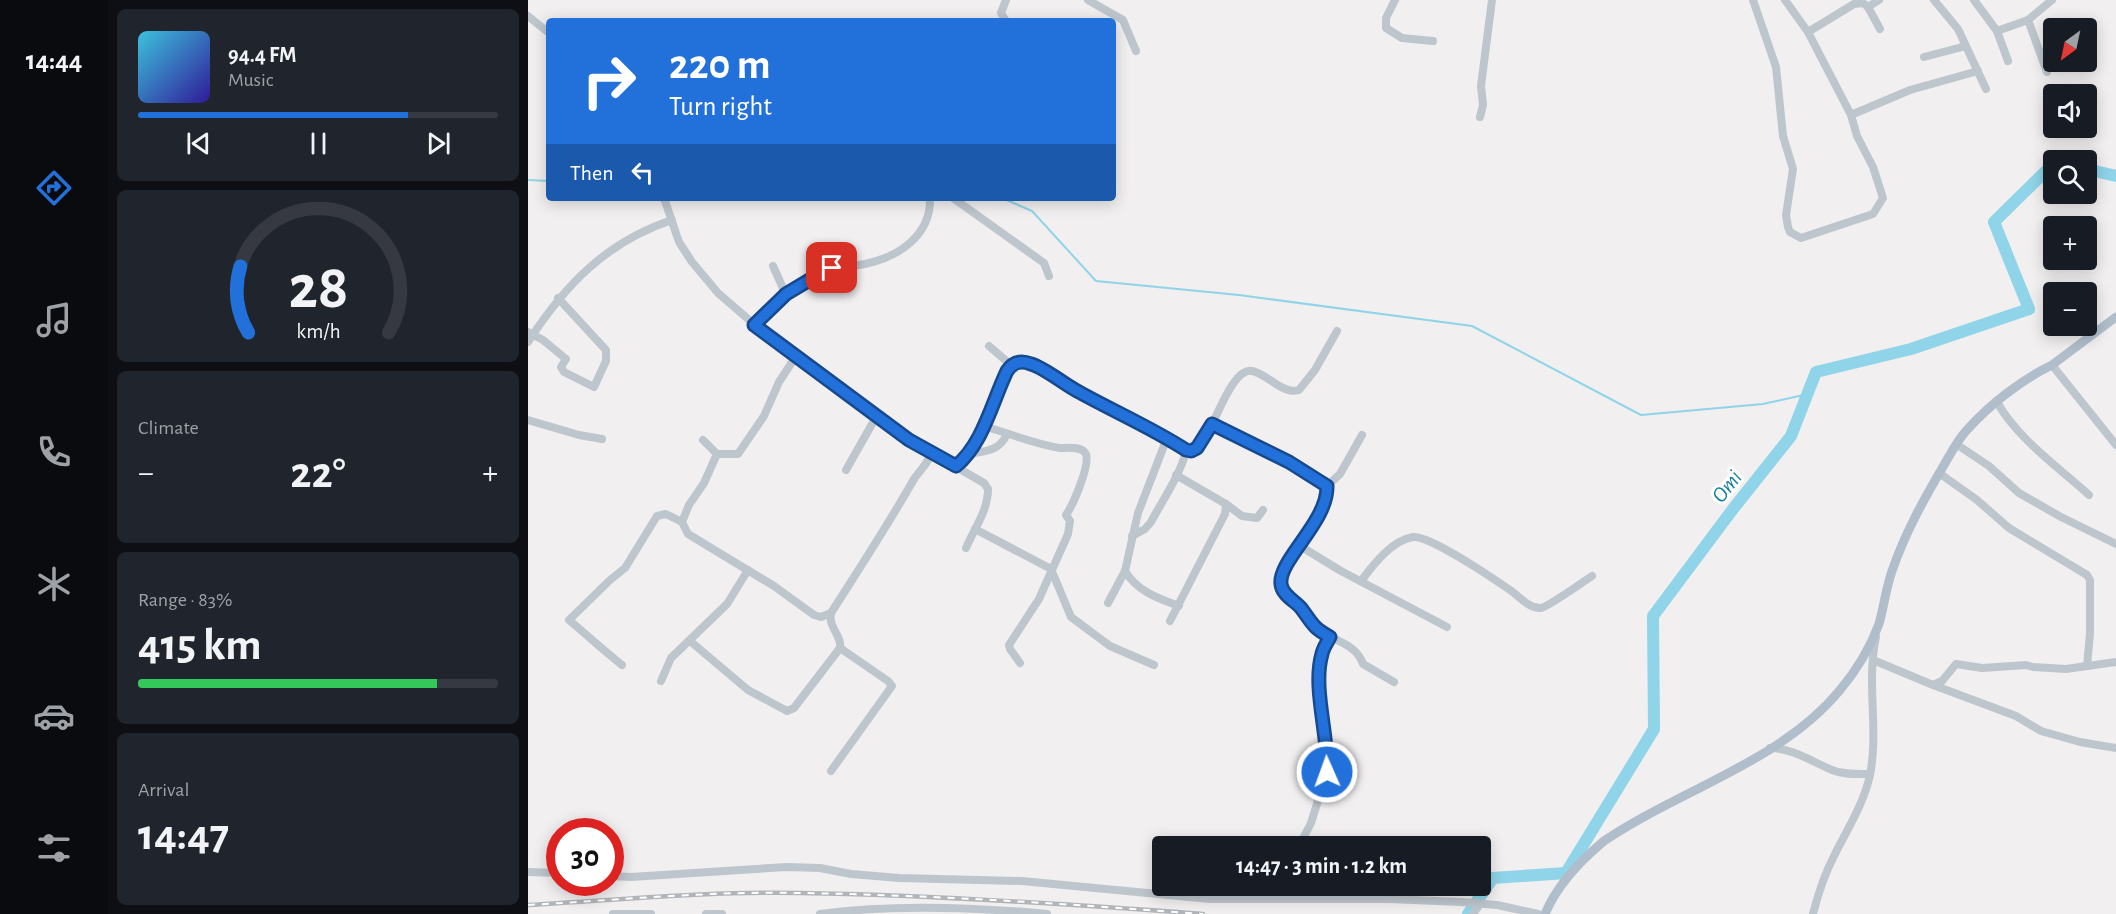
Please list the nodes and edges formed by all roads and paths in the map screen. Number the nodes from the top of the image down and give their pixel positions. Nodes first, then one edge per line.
1 (1006, 0) edge
2 (1089, 0) edge
3 (1395, 0) edge
4 (1492, 0) edge
5 (1753, 0) edge
6 (1785, 0) edge
7 (1879, 0) edge
8 (1934, 0) edge
9 (1974, 0) edge
10 (2052, 0) edge
11 (1868, 7) junction
12 (528, 16) edge
13 (1004, 18) edge
14 (2028, 21) junction
15 (1880, 29) dead end
16 (546, 31) edge
17 (1808, 32) junction
18 (1997, 32) junction
19 (1432, 41) dead end
20 (1966, 46) junction
21 (1136, 51) dead end
22 (1924, 57) dead end
23 (2043, 59) edge
24 (2008, 61) dead end
25 (1978, 72) junction
26 (1986, 89) dead end
27 (1851, 115) junction
28 (1480, 117) dead end
29 (665, 201) edge
30 (930, 201) edge
31 (957, 201) edge
32 (672, 220) junction
33 (773, 266) dead end
34 (1048, 276) dead end
35 (786, 294) junction
36 (558, 298) junction
37 (2116, 317) edge
38 (754, 325) junction
39 (1337, 331) dead end
40 (530, 334) edge
41 (528, 342) edge
42 (989, 346) dead end
43 (796, 356) junction
44 (2052, 364) junction
45 (1011, 365) junction
46 (1997, 402) junction
47 (876, 417) junction
48 (528, 420) edge
49 (1212, 424) junction
50 (983, 426) junction
51 (1007, 434) junction
52 (1362, 435) dead end
53 (1167, 438) junction
54 (602, 439) dead end
55 (704, 441) dead end
56 (1956, 444) junction
57 (2116, 445) edge
58 (1186, 450) junction
59 (931, 452) junction
60 (717, 454) junction
61 (968, 454) junction
62 (956, 466) junction
63 (846, 470) dead end
64 (1939, 473) junction
65 (1176, 476) junction
66 (1327, 486) junction
67 (2089, 495) dead end
68 (1226, 504) junction
69 (1263, 510) dead end
70 (682, 522) junction
71 (975, 529) junction
72 (1132, 536) junction
73 (2116, 544) edge
74 (1300, 546) junction
75 (966, 548) dead end
76 (1051, 569) junction
77 (748, 570) junction
78 (1125, 571) junction
79 (1592, 576) dead end
80 (1361, 581) junction
81 (1108, 603) dead end
82 (1179, 606) junction
83 (831, 613) junction
84 (1170, 621) dead end
85 (1879, 624) junction
86 (1447, 627) dead end
87 (1330, 637) junction
88 (690, 641) junction
89 (840, 648) junction
90 (1873, 660) junction
91 (2116, 662) edge
92 (1020, 663) dead end
93 (622, 665) dead end
94 (1154, 665) dead end
95 (2087, 666) junction
96 (661, 681) dead end
97 (1394, 682) dead end
98 (1933, 685) junction
99 (1770, 748) junction
100 (2116, 748) edge
101 (831, 771) dead end
102 (1870, 774) junction
103 (1304, 836) edge
104 (528, 872) edge
105 (546, 873) edge
106 (624, 877) edge
107 (1320, 896) edge
108 (1325, 899) junction
109 (1480, 904) junction
110 (613, 914) edge
111 (651, 914) edge
112 (706, 914) edge
113 (722, 914) edge
114 (820, 914) edge
115 (1047, 914) edge
116 (1473, 914) edge
117 (1538, 914) edge
118 (1545, 914) edge
119 (1812, 914) edge

1 - 13 street
2 - 21 street
3 - 19 street
4 - 28 street
5 - 27 street
6 - 17 street
7 - 11 street
8 - 20 street
9 - 18 street
10 - 14 street
11 - 15 street
11 - 17 street
12 - 16 street
14 - 18 street
14 - 23 street
17 - 27 street
18 - 24 street
20 - 22 street
20 - 25 street
25 - 26 street
25 - 27 street
29 - 32 street
30 - 35 street
31 - 34 street
32 - 36 street
32 - 38 street
33 - 35 street
35 - 38 street
36 - 40 street
36 - 40 street
37 - 44 main road
38 - 43 street
39 - 49 street
40 - 41 street
42 - 45 street
43 - 47 street
43 - 60 street
44 - 46 main road
44 - 57 street
45 - 50 street
45 - 53 street
46 - 56 main road
46 - 67 street
47 - 59 street
47 - 63 street
48 - 54 street
49 - 58 street
49 - 66 street
50 - 51 street
50 - 61 street
51 - 61 street
51 - 76 street
52 - 66 street
53 - 58 street
53 - 72 street
55 - 60 street
56 - 64 main road
56 - 73 street
58 - 65 street
59 - 62 street
59 - 83 street
60 - 70 street
61 - 62 street
62 - 71 street
64 - 85 main road
64 - 95 street
65 - 68 street
65 - 72 street
66 - 74 street
68 - 69 street
68 - 82 street
70 - 77 street
70 - 93 street
71 - 75 street
71 - 76 street
72 - 78 street
74 - 80 street
74 - 87 street
76 - 92 street
76 - 94 street
77 - 83 street
77 - 88 street
78 - 81 street
78 - 82 street
79 - 80 street
80 - 86 street
82 - 84 street
83 - 89 street
85 - 90 street
85 - 99 main road
87 - 97 street
87 - 103 street
88 - 89 street
88 - 96 street
89 - 101 street
90 - 98 street
90 - 102 street
91 - 95 street
95 - 98 street
98 - 100 street
99 - 102 street
99 - 118 main road
102 - 119 street
104 - 105 street
106 - 108 street
107 - 108 street
108 - 109 street
109 - 116 street
109 - 117 street
110 - 111 street
112 - 113 street
114 - 115 street

